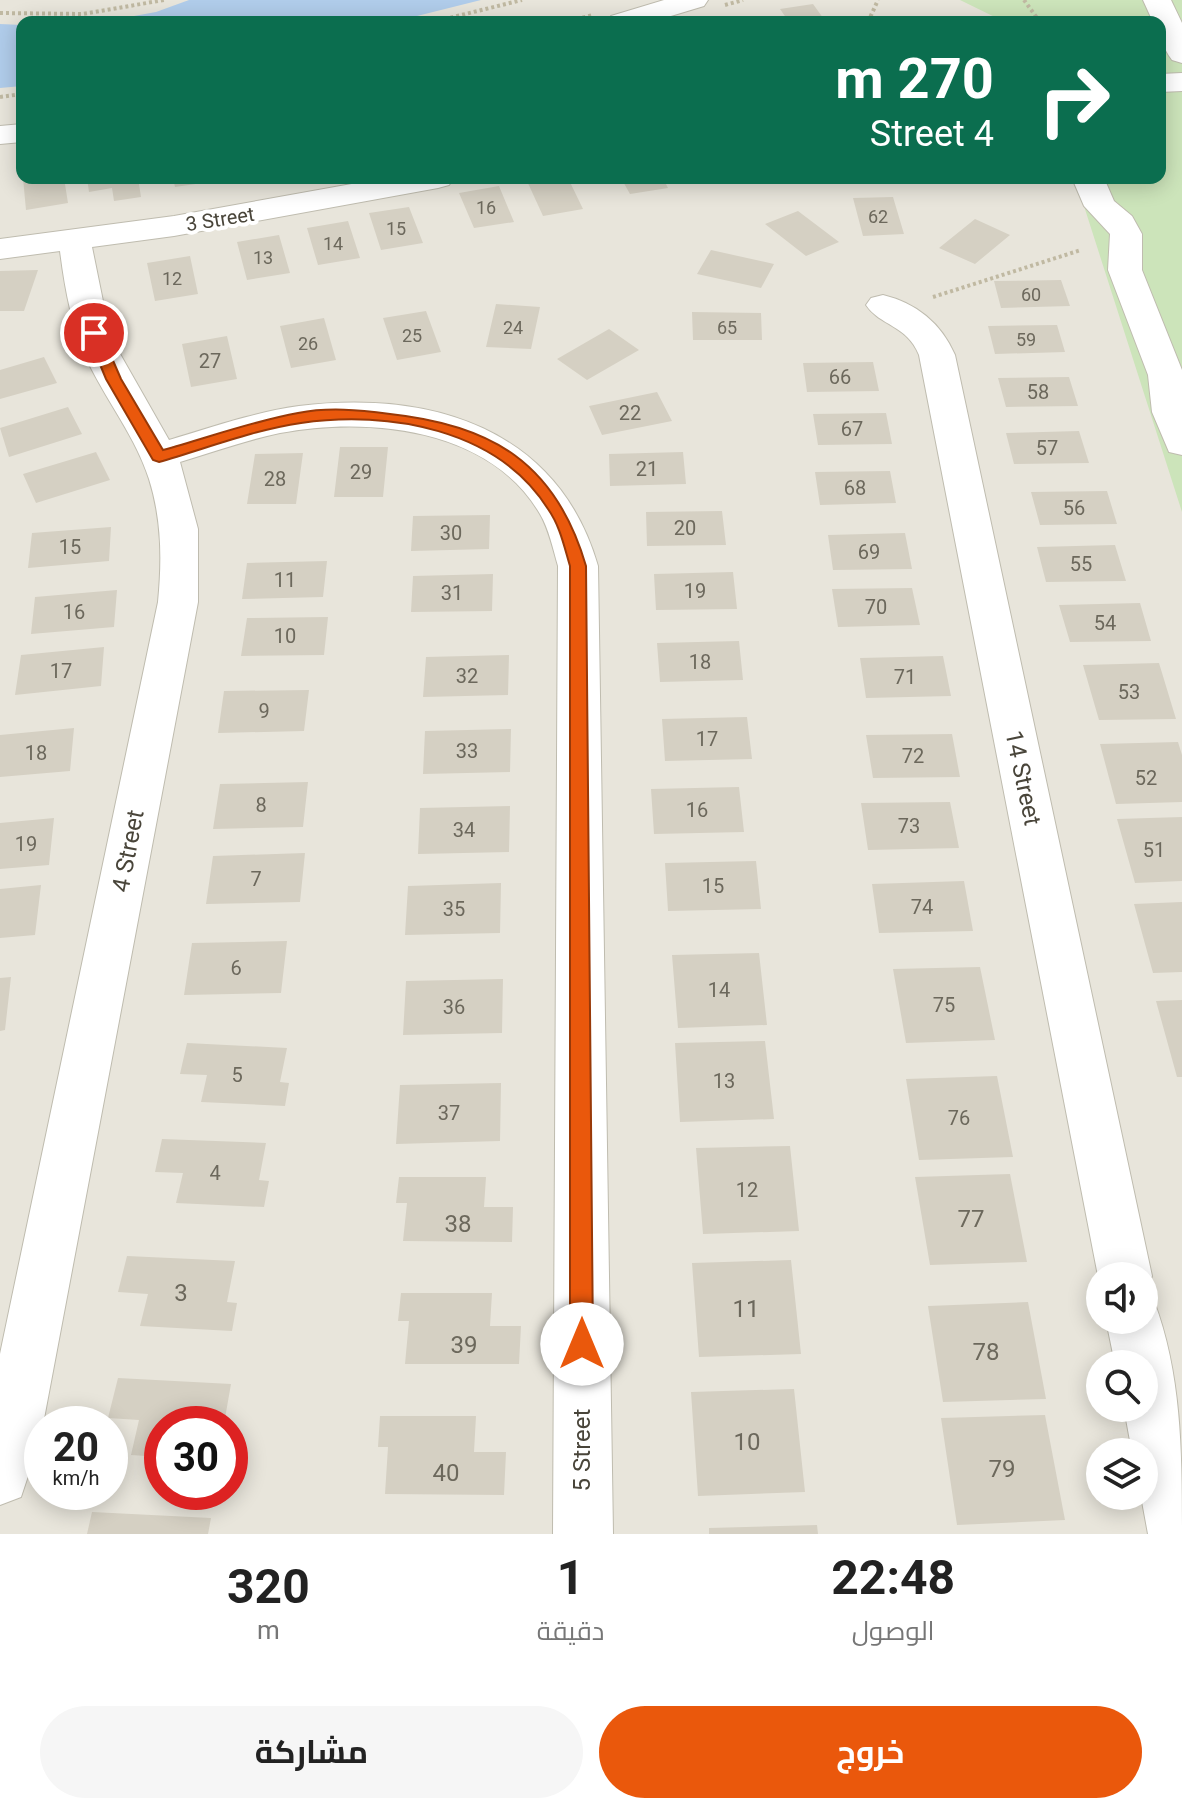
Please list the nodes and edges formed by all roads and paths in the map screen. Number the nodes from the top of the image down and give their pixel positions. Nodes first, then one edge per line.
1 (164, 0) edge
2 (522, 0) edge
3 (694, 0) edge
4 (0, 13) edge
5 (457, 16) edge
6 (641, 16) edge
7 (1166, 19) edge
8 (1182, 54) edge
9 (407, 184) edge
10 (1091, 184) edge
11 (75, 240) junction
12 (0, 249) edge
13 (1081, 250) dead end
14 (889, 307) joint
15 (1182, 443) edge
16 (159, 456) junction
17 (1122, 1262) edge
18 (1155, 1422) edge
19 (0, 1476) edge
20 (583, 1534) edge
21 (1178, 1534) edge

1 - 4 path
2 - 5 path
3 - 6 street
7 - 8 street
9 - 11 street, 3 Street
10 - 15 street
11 - 12 street, 3 Street
11 - 16 street, 4 Street
13 - 14 path
14 - 17 street, 14 Street
16 - 19 street, 4 Street
16 - 20 street, 5 Street
18 - 21 street

